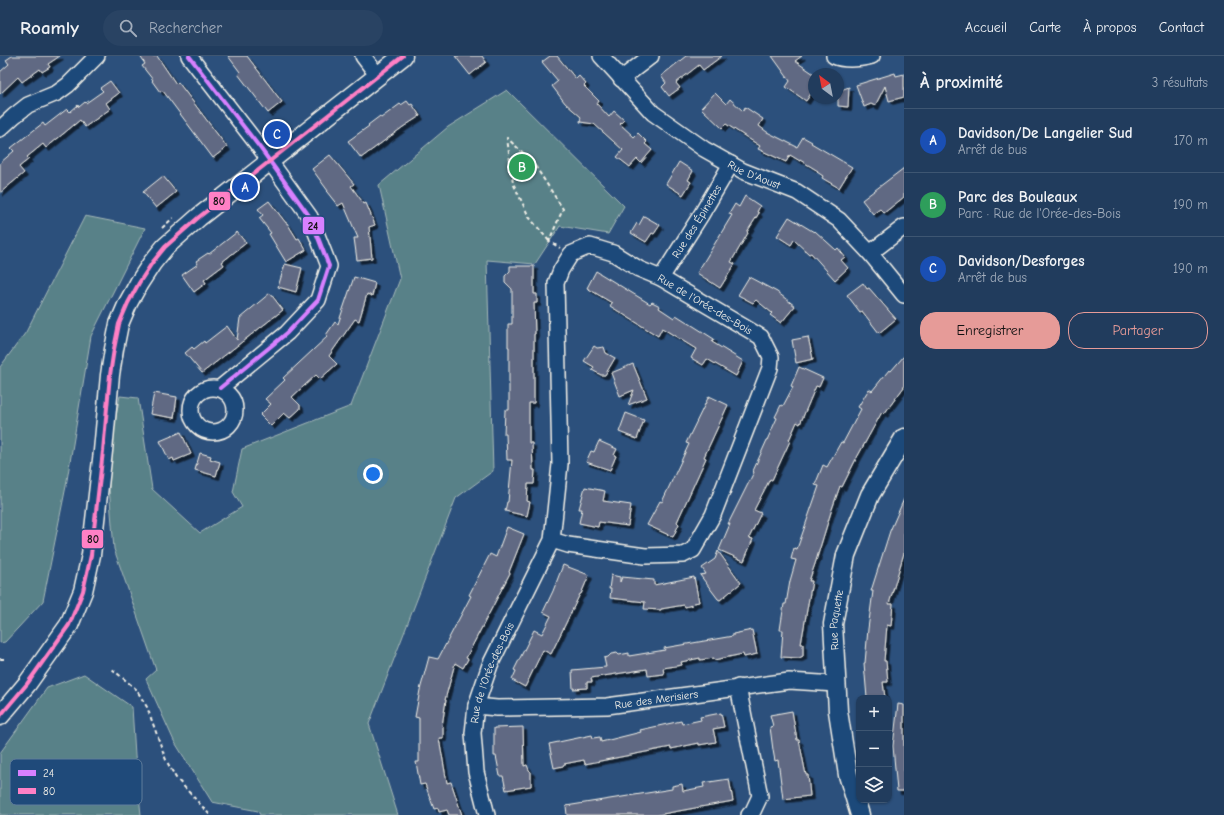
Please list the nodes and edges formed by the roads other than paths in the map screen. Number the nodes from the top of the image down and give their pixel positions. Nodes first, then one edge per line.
1 (97, 56) edge
2 (189, 56) edge
3 (363, 56) edge
4 (403, 56) edge
5 (601, 56) edge
6 (651, 56) edge
7 (834, 56) edge
8 (872, 56) edge
9 (378, 76) junction
10 (621, 79) junction
11 (0, 129) edge
12 (270, 162) junction
13 (731, 164) junction
14 (904, 227) edge
15 (870, 253) junction
16 (661, 278) junction
17 (904, 295) edge
18 (220, 388) dead end
19 (904, 438) edge
20 (552, 540) junction
21 (836, 684) junction
22 (738, 687) junction
23 (476, 706) junction
24 (0, 716) edge
25 (487, 815) edge
26 (749, 815) edge
27 (860, 815) edge

1 - 11 street
2 - 12 street
3 - 9 street
4 - 9 street
5 - 10 street, Rue D'Aoust
6 - 10 street
7 - 8 street
9 - 12 street
10 - 13 street, Rue D'Aoust
12 - 18 street
12 - 24 street
13 - 15 street, Rue D'Aoust
13 - 16 street, Rue des Épinettes
14 - 15 street
15 - 17 street, Rue D'Aoust
16 - 20 street, Rue de l'Orée-des-Bois
16 - 20 street, Rue de l'Orée-des-Bois
19 - 21 street, Rue Paquette
20 - 23 street, Rue de l'Orée-des-Bois
21 - 22 street, Rue des Merisiers
21 - 27 street, Rue Paquette
22 - 23 street, Rue des Merisiers
22 - 26 street
23 - 25 street, Rue de l'Orée-des-Bois

